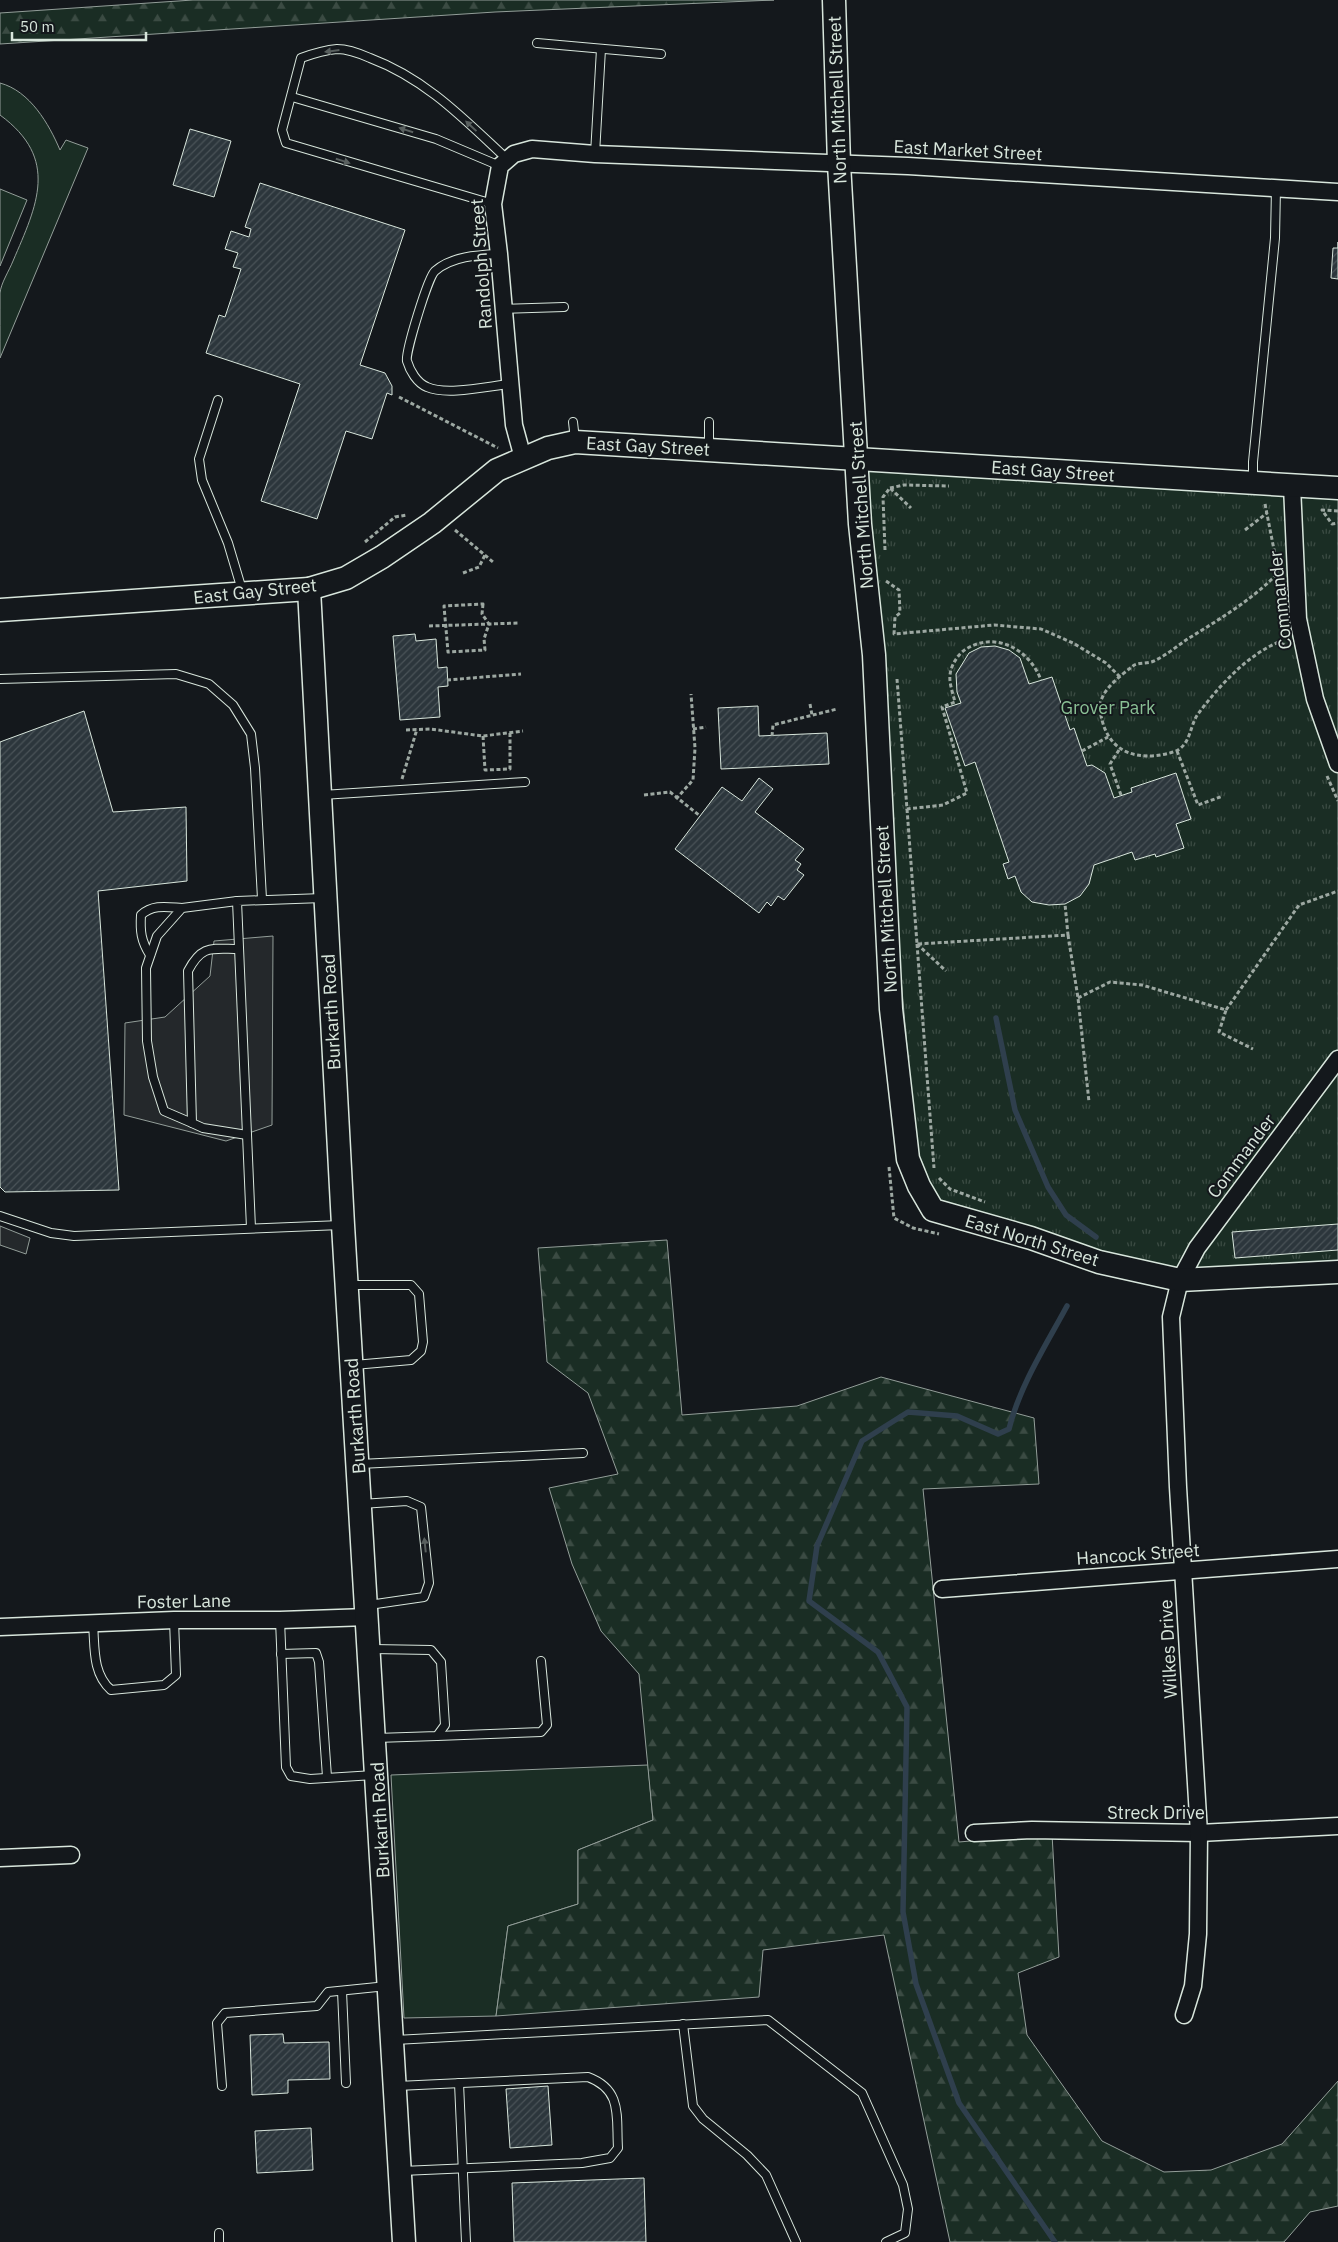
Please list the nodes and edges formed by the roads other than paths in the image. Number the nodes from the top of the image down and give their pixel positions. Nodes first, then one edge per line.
1 (834, 0) edge
2 (537, 44) dead end
3 (601, 49) junction
4 (661, 54) dead end
5 (292, 97) junction
6 (595, 154) junction
7 (504, 162) junction
8 (839, 164) junction
9 (1276, 188) junction
10 (1338, 192) edge
11 (493, 204) junction
12 (499, 254) junction
13 (564, 306) dead end
14 (504, 309) junction
15 (510, 384) junction
16 (218, 400) dead end
17 (709, 422) dead end
18 (708, 449) junction
19 (523, 458) junction
20 (856, 459) junction
21 (1253, 484) junction
22 (1292, 486) junction
23 (1338, 488) edge
24 (309, 589) junction
25 (243, 595) junction
26 (0, 610) edge
27 (0, 679) edge
28 (1331, 766) edge
29 (525, 782) dead end
30 (320, 795) junction
31 (324, 898) junction
32 (262, 899) junction
33 (237, 902) junction
34 (182, 908) junction
35 (239, 949) junction
36 (150, 954) junction
37 (891, 1009) joint
38 (1338, 1059) edge
39 (192, 1123) junction
40 (247, 1135) junction
41 (0, 1216) edge
42 (343, 1225) junction
43 (251, 1228) junction
44 (1338, 1272) edge
45 (1180, 1280) junction
46 (347, 1285) junction
47 (352, 1365) junction
48 (583, 1453) dead end
49 (358, 1464) junction
50 (361, 1504) junction
51 (1338, 1559) edge
52 (1184, 1570) junction
53 (942, 1588) dead end
54 (367, 1611) junction
55 (174, 1620) junction
56 (280, 1620) junction
57 (93, 1624) junction
58 (0, 1628) edge
59 (370, 1649) junction
60 (281, 1654) junction
61 (541, 1661) dead end
62 (437, 1736) junction
63 (375, 1738) junction
64 (377, 1775) junction
65 (327, 1776) junction
66 (1338, 1826) edge
67 (974, 1833) dead end
68 (1199, 1833) junction
69 (71, 1855) dead end
70 (0, 1858) edge
71 (390, 1986) junction
72 (342, 1991) junction
73 (1184, 2015) dead end
74 (683, 2024) junction
75 (393, 2040) junction
76 (346, 2083) dead end
77 (459, 2083) junction
78 (222, 2086) dead end
79 (396, 2086) junction
80 (463, 2168) junction
81 (400, 2171) junction
82 (218, 2233) dead end
83 (219, 2242) edge
84 (404, 2242) edge
85 (466, 2242) edge
86 (796, 2242) edge
87 (886, 2242) edge

1 - 8 main road, North Mitchell Street
2 - 3 lane
3 - 4 lane
3 - 6 lane
7 -> 5 lane
7 -> 5 lane
5 -> 11 lane
6 - 7 street
6 - 8 street, East Market Street
7 - 11 street, Randolph Street
8 - 9 street, East Market Street
8 - 20 main road, North Mitchell Street
9 - 10 street, East Market Street
9 - 21 lane
11 - 12 street, Randolph Street
12 - 14 street, Randolph Street
12 - 15 lane
13 - 14 lane
14 - 15 street, Randolph Street
15 - 19 street, Randolph Street
16 - 25 lane
17 - 18 lane
18 - 19 main road, East Gay Street
18 - 20 main road, East Gay Street
19 - 24 main road, East Gay Street
20 - 21 main road, East Gay Street
20 - 37 main road, North Mitchell Street
21 - 22 main road, East Gay Street
22 - 23 main road, East Gay Street
22 - 28 street, Commander
24 - 25 main road, East Gay Street
24 - 30 main road, Burkarth Road
25 - 26 main road, East Gay Street
27 - 32 lane
29 - 30 lane
30 - 31 main road, Burkarth Road
31 - 32 lane
31 - 42 main road, Burkarth Road
32 - 33 lane
33 - 34 lane
33 - 35 lane
34 - 36 lane
34 - 36 lane
35 - 39 lane
35 - 40 lane
36 - 39 lane
37 - 45 main road, East North Street
38 - 45 street, Commander
39 - 40 lane
40 - 43 lane
41 - 43 lane
42 - 43 lane
42 - 46 main road, Burkarth Road
44 - 45 main road, East North Street
45 - 52 street, Wilkes Drive
46 - 47 main road, Burkarth Road
46 - 47 lane
47 - 49 main road, Burkarth Road
48 - 49 lane
49 - 50 main road, Burkarth Road
50 - 54 main road, Burkarth Road
54 -> 50 lane
51 - 52 street, Hancock Street
52 - 53 street, Hancock Street
52 - 68 street, Wilkes Drive
54 - 56 street, Foster Lane
54 - 59 main road, Burkarth Road
55 - 56 street, Foster Lane
55 - 57 street, Foster Lane
55 - 57 lane
56 - 60 lane
57 - 58 street, Foster Lane
59 - 62 lane
59 - 63 main road, Burkarth Road
60 - 65 lane
60 - 65 lane
61 - 62 lane
62 - 63 lane
63 - 64 main road, Burkarth Road
64 - 65 lane
64 - 71 main road, Burkarth Road
66 - 68 street, Streck Drive
67 - 68 street, Streck Drive
68 - 73 street, Wilkes Drive
69 - 70 street
71 - 72 lane
71 - 75 main road, Burkarth Road
72 - 76 lane
72 - 78 lane
74 - 75 lane
74 - 86 lane
74 - 87 lane
75 - 79 main road, Burkarth Road
77 - 79 lane
77 - 80 lane
77 - 80 lane
79 - 81 main road, Burkarth Road
80 - 81 lane
80 - 85 lane
81 - 84 main road, Burkarth Road
82 - 83 lane

